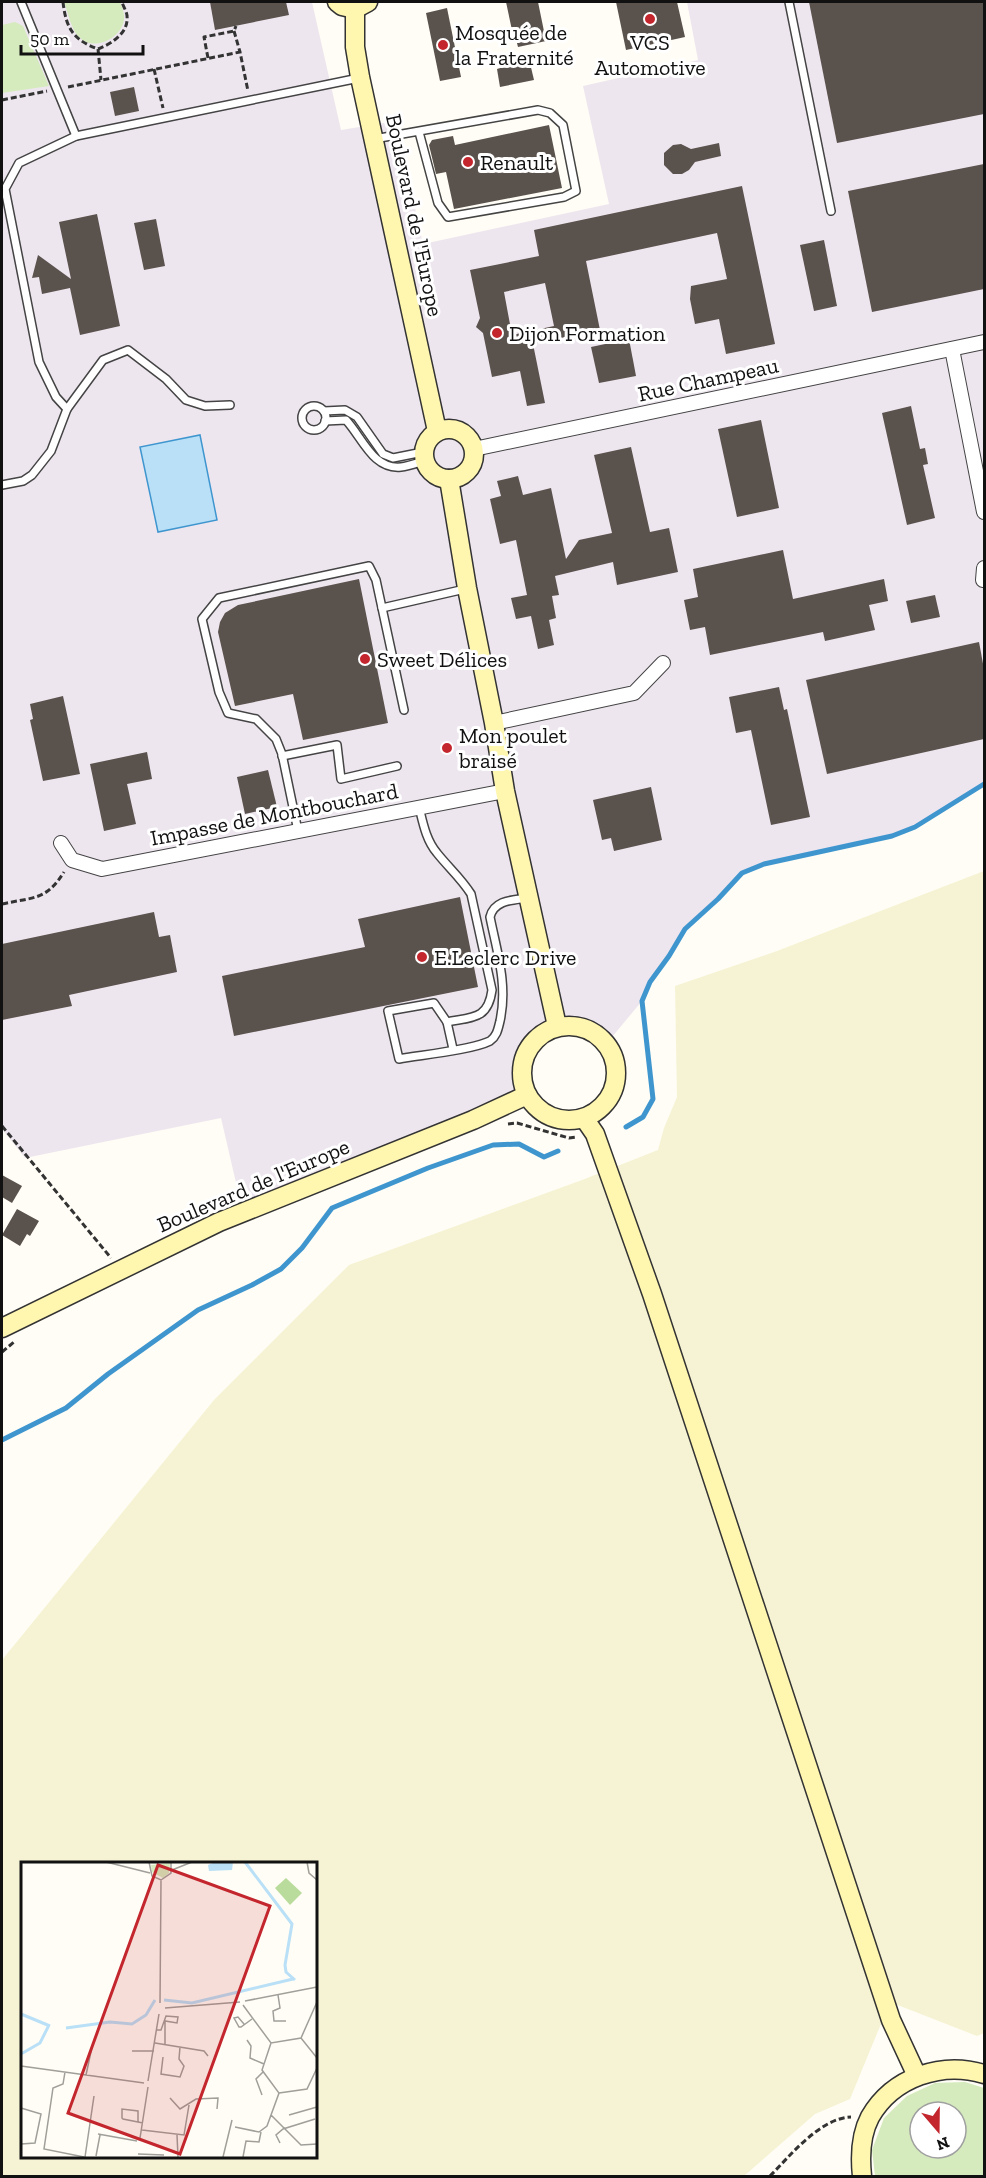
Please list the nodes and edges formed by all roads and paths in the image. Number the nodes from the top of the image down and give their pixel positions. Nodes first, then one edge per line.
1 (21, 2) edge
2 (63, 2) edge
3 (122, 2) edge
4 (338, 2) edge
5 (789, 2) edge
6 (361, 5) edge
7 (236, 26) dead end
8 (234, 31) junction
9 (98, 49) junction
10 (240, 52) junction
11 (208, 58) junction
12 (154, 69) junction
13 (360, 77) junction
14 (101, 80) junction
15 (57, 89) junction
16 (250, 99) junction
17 (2, 100) edge
18 (165, 117) junction
19 (419, 132) junction
20 (76, 136) junction
21 (374, 140) junction
22 (831, 211) dead end
23 (984, 342) edge
24 (951, 349) junction
25 (230, 405) dead end
26 (67, 410) junction
27 (324, 411) junction
28 (325, 421) junction
29 (438, 431) junction
30 (474, 449) junction
31 (424, 457) junction
32 (449, 479) junction
33 (2, 486) edge
34 (984, 512) edge
35 (467, 588) junction
36 (382, 608) junction
37 (663, 663) dead end
38 (404, 710) dead end
39 (494, 723) junction
40 (282, 756) junction
41 (397, 766) dead end
42 (505, 791) junction
43 (420, 807) junction
44 (298, 831) junction
45 (61, 843) dead end
46 (72, 860) junction
47 (529, 898) junction
48 (2, 903) edge
49 (447, 1022) junction
50 (557, 1026) junction
51 (453, 1049) junction
52 (527, 1095) junction
53 (584, 1118) junction
54 (501, 1125) dead end
55 (2, 1126) edge
56 (595, 1134) junction
57 (119, 1271) junction
58 (2, 1328) edge
59 (18, 1339) dead end
60 (2, 1352) edge
61 (984, 2074) edge
62 (917, 2076) junction
63 (870, 2118) junction
64 (770, 2176) edge
65 (862, 2176) edge

1 - 15 lane
2 - 9 path
3 - 9 path
4 - 6 street
5 - 22 lane
6 - 13 street, Boulevard de l'Europe
7 - 8 path
8 - 10 path
8 - 11 path
9 - 14 path
10 - 11 path
10 - 16 path
11 - 12 path
12 - 14 path
12 - 18 path
13 - 16 lane
13 - 21 street, Boulevard de l'Europe
14 - 15 path
15 - 17 path
15 - 20 lane
16 - 18 lane
18 - 20 lane
19 - 19 lane
19 - 21 lane
20 - 26 lane
21 - 29 street, Boulevard de l'Europe
23 - 24 street, Rue Champeau
24 - 30 street, Rue Champeau
24 - 34 street
25 - 26 lane
26 - 33 lane
27 - 28 lane
27 - 28 lane
27 - 31 lane
28 - 31 lane
29 - 30 street
29 - 31 street
30 - 32 street
31 - 32 street
32 - 35 street
35 - 36 lane
35 - 39 street
36 - 38 lane
36 - 40 lane
37 - 39 street
39 - 42 street
40 - 41 lane
40 - 44 lane
42 - 43 street, Impasse de Montbouchard
42 - 47 street
43 - 44 street, Impasse de Montbouchard
43 - 49 lane
44 - 46 street, Impasse de Montbouchard
45 - 46 street
46 - 48 path
47 - 50 street
47 - 51 lane
49 - 51 lane
49 - 51 lane
50 - 52 street
50 - 53 street
52 - 53 street
52 - 57 street, Boulevard de l'Europe
53 - 56 street
54 - 56 path
55 - 57 path
56 - 62 street
57 - 58 street, Boulevard de l'Europe
59 - 60 path
61 - 62 street
62 - 63 street
63 - 64 path
63 - 65 street

